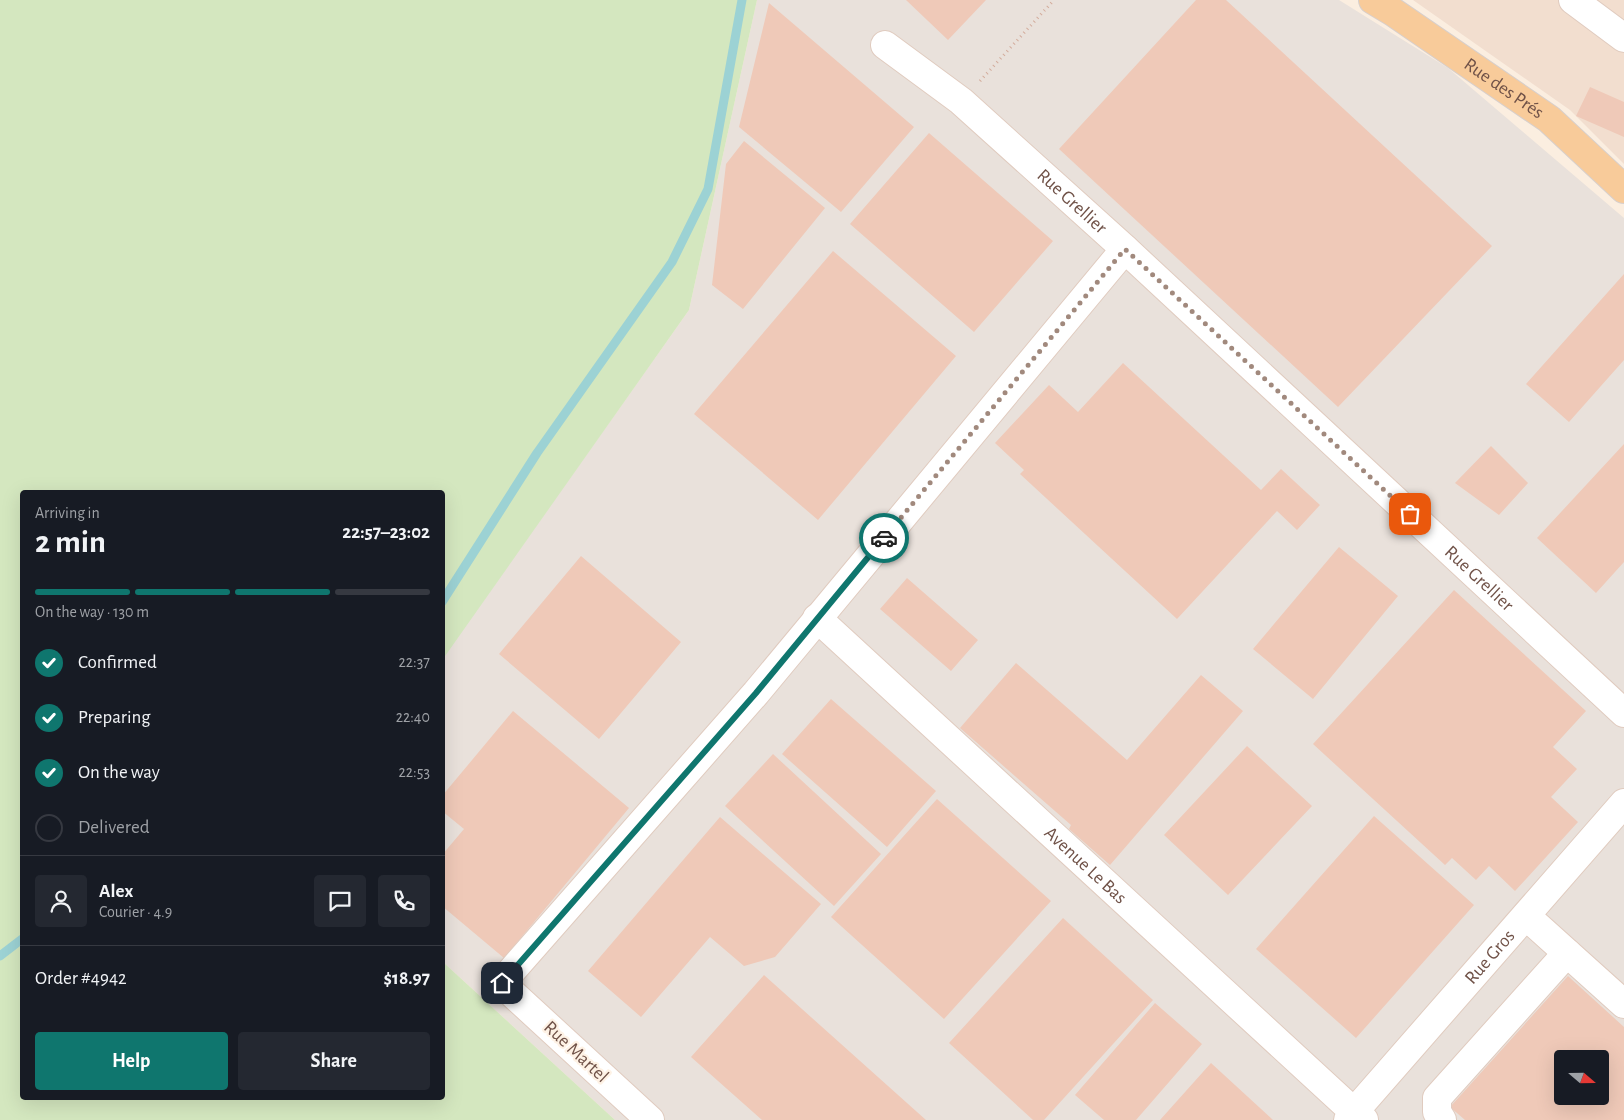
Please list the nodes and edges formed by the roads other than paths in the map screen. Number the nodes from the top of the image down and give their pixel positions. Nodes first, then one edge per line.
1 (1373, 0) edge
2 (1573, 0) edge
3 (1624, 38) edge
4 (885, 45) dead end
5 (1624, 189) edge
6 (1125, 249) junction
7 (818, 618) junction
8 (1624, 714) edge
9 (1624, 803) edge
10 (1526, 916) junction
11 (1567, 953) junction
12 (1624, 1004) edge
13 (1355, 1117) edge
14 (650, 1120) edge
15 (1442, 1120) edge

1 - 5 main road, Rue des Prés
2 - 3 street
4 - 6 street, Rue Grellier
6 - 7 street
6 - 8 street, Rue Grellier
7 - 13 street, Avenue Le Bas
7 - 14 street, Rue Martel
9 - 10 street, Rue Gros
10 - 11 street
10 - 13 street, Rue Gros
11 - 12 street
11 - 15 street

